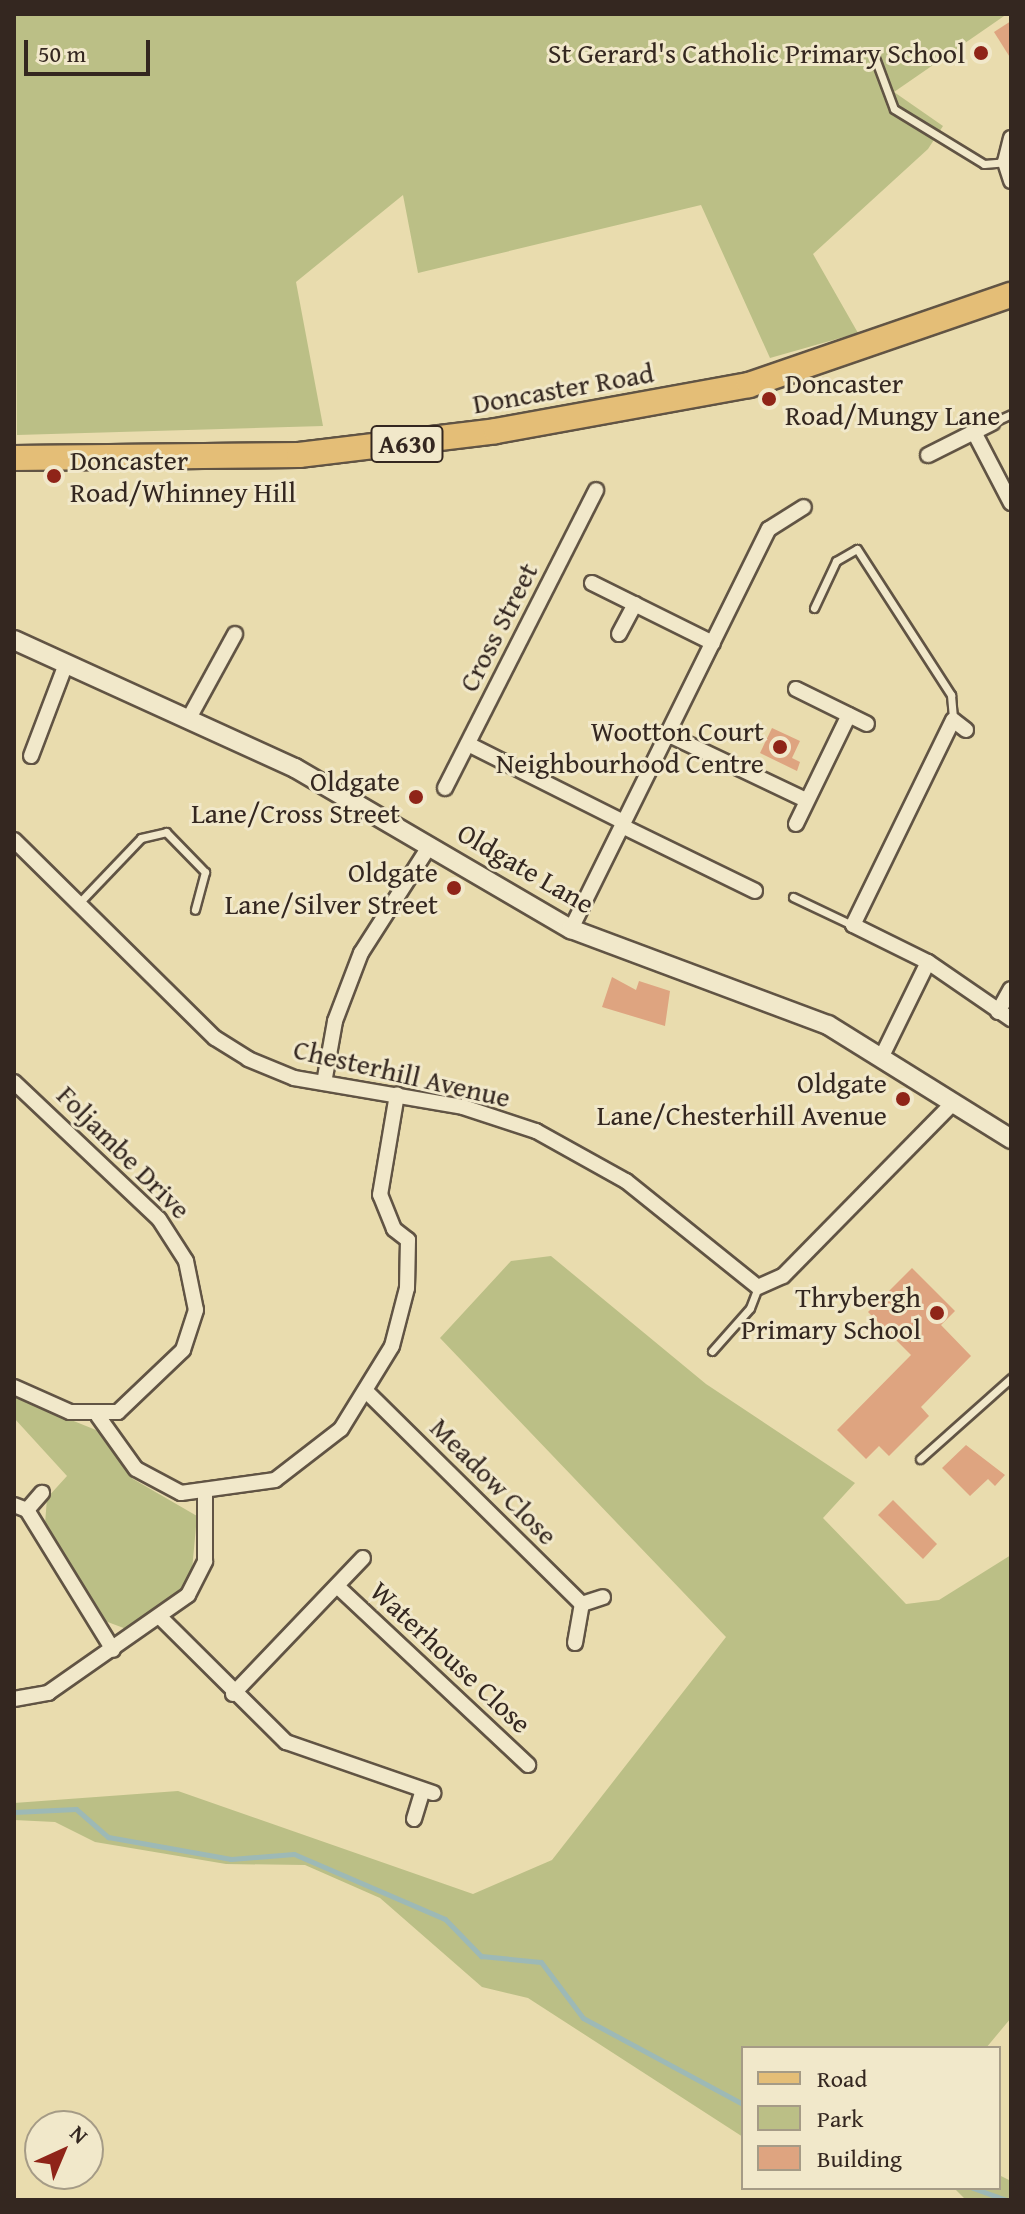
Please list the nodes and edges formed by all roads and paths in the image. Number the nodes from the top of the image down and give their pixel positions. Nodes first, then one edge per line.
1 (875, 58) dead end
2 (1011, 138) edge
3 (1005, 162) junction
4 (1011, 181) edge
5 (1011, 295) edge
6 (1011, 414) edge
7 (992, 423) joint
8 (974, 432) junction
9 (928, 455) dead end
10 (14, 458) edge
11 (596, 490) dead end
12 (1011, 503) edge
13 (804, 507) dead end
14 (592, 583) dead end
15 (635, 604) junction
16 (814, 608) dead end
17 (235, 634) dead end
18 (619, 634) dead end
19 (14, 640) edge
20 (713, 643) junction
21 (66, 664) junction
22 (796, 689) dead end
23 (849, 715) junction
24 (188, 720) junction
25 (953, 720) junction
26 (867, 724) dead end
27 (966, 730) dead end
28 (667, 734) junction
29 (468, 744) junction
30 (31, 756) dead end
31 (445, 788) dead end
32 (806, 800) junction
33 (623, 824) junction
34 (796, 824) dead end
35 (14, 840) edge
36 (430, 845) junction
37 (755, 891) dead end
38 (793, 897) dead end
39 (78, 904) junction
40 (195, 910) dead end
41 (853, 925) junction
42 (571, 929) junction
43 (928, 962) junction
44 (1011, 989) edge
45 (1005, 1015) edge
46 (883, 1054) junction
47 (14, 1082) edge
48 (324, 1083) junction
49 (397, 1094) junction
50 (954, 1102) junction
51 (1011, 1139) edge
52 (758, 1287) junction
53 (712, 1351) dead end
54 (1011, 1378) edge
55 (14, 1387) edge
56 (369, 1394) junction
57 (98, 1416) junction
58 (920, 1459) dead end
59 (42, 1493) dead end
60 (205, 1494) junction
61 (21, 1507) edge
62 (363, 1558) dead end
63 (337, 1586) junction
64 (603, 1597) dead end
65 (582, 1604) junction
66 (162, 1619) junction
67 (575, 1643) dead end
68 (113, 1650) junction
69 (233, 1694) junction
70 (14, 1699) edge
71 (528, 1765) dead end
72 (414, 1819) dead end

1 - 3 lane
2 - 3 street
3 - 4 street
5 - 10 main road, Doncaster Road / A630
6 - 7 lane
7 - 8 street
8 - 9 street
8 - 12 street
11 - 29 street, Cross Street
13 - 20 street
14 - 15 street
15 - 18 street
15 - 20 street
16 - 25 lane
17 - 24 street
19 - 21 street, Oldgate Lane
20 - 28 street
21 - 24 street, Oldgate Lane
21 - 30 street
22 - 23 street
23 - 26 street
23 - 32 street
24 - 36 street, Oldgate Lane
25 - 27 street
25 - 41 street
28 - 32 street
28 - 33 street
29 - 31 street, Cross Street
29 - 33 street
32 - 34 street
33 - 37 street
33 - 42 street
35 - 39 street, Chesterhill Avenue
36 - 42 street, Oldgate Lane
36 - 48 street
38 - 41 lane
39 - 40 lane
39 - 48 street, Chesterhill Avenue
41 - 43 street
42 - 46 street, Oldgate Lane
43 - 45 street
43 - 46 street
44 - 45 street
46 - 50 street, Oldgate Lane
47 - 57 street, Foljambe Drive
48 - 49 street, Chesterhill Avenue
49 - 52 street, Chesterhill Avenue
49 - 56 street
50 - 51 street, Oldgate Lane
50 - 52 street
52 - 53 lane
54 - 58 lane
55 - 57 street
56 - 60 street
56 - 65 street, Meadow Close
57 - 60 street
59 - 61 street
60 - 66 street
61 - 68 street
62 - 63 street
63 - 69 street
63 - 71 street, Waterhouse Close
64 - 65 street
65 - 67 street
66 - 68 street
66 - 69 street
68 - 70 street
69 - 72 street

